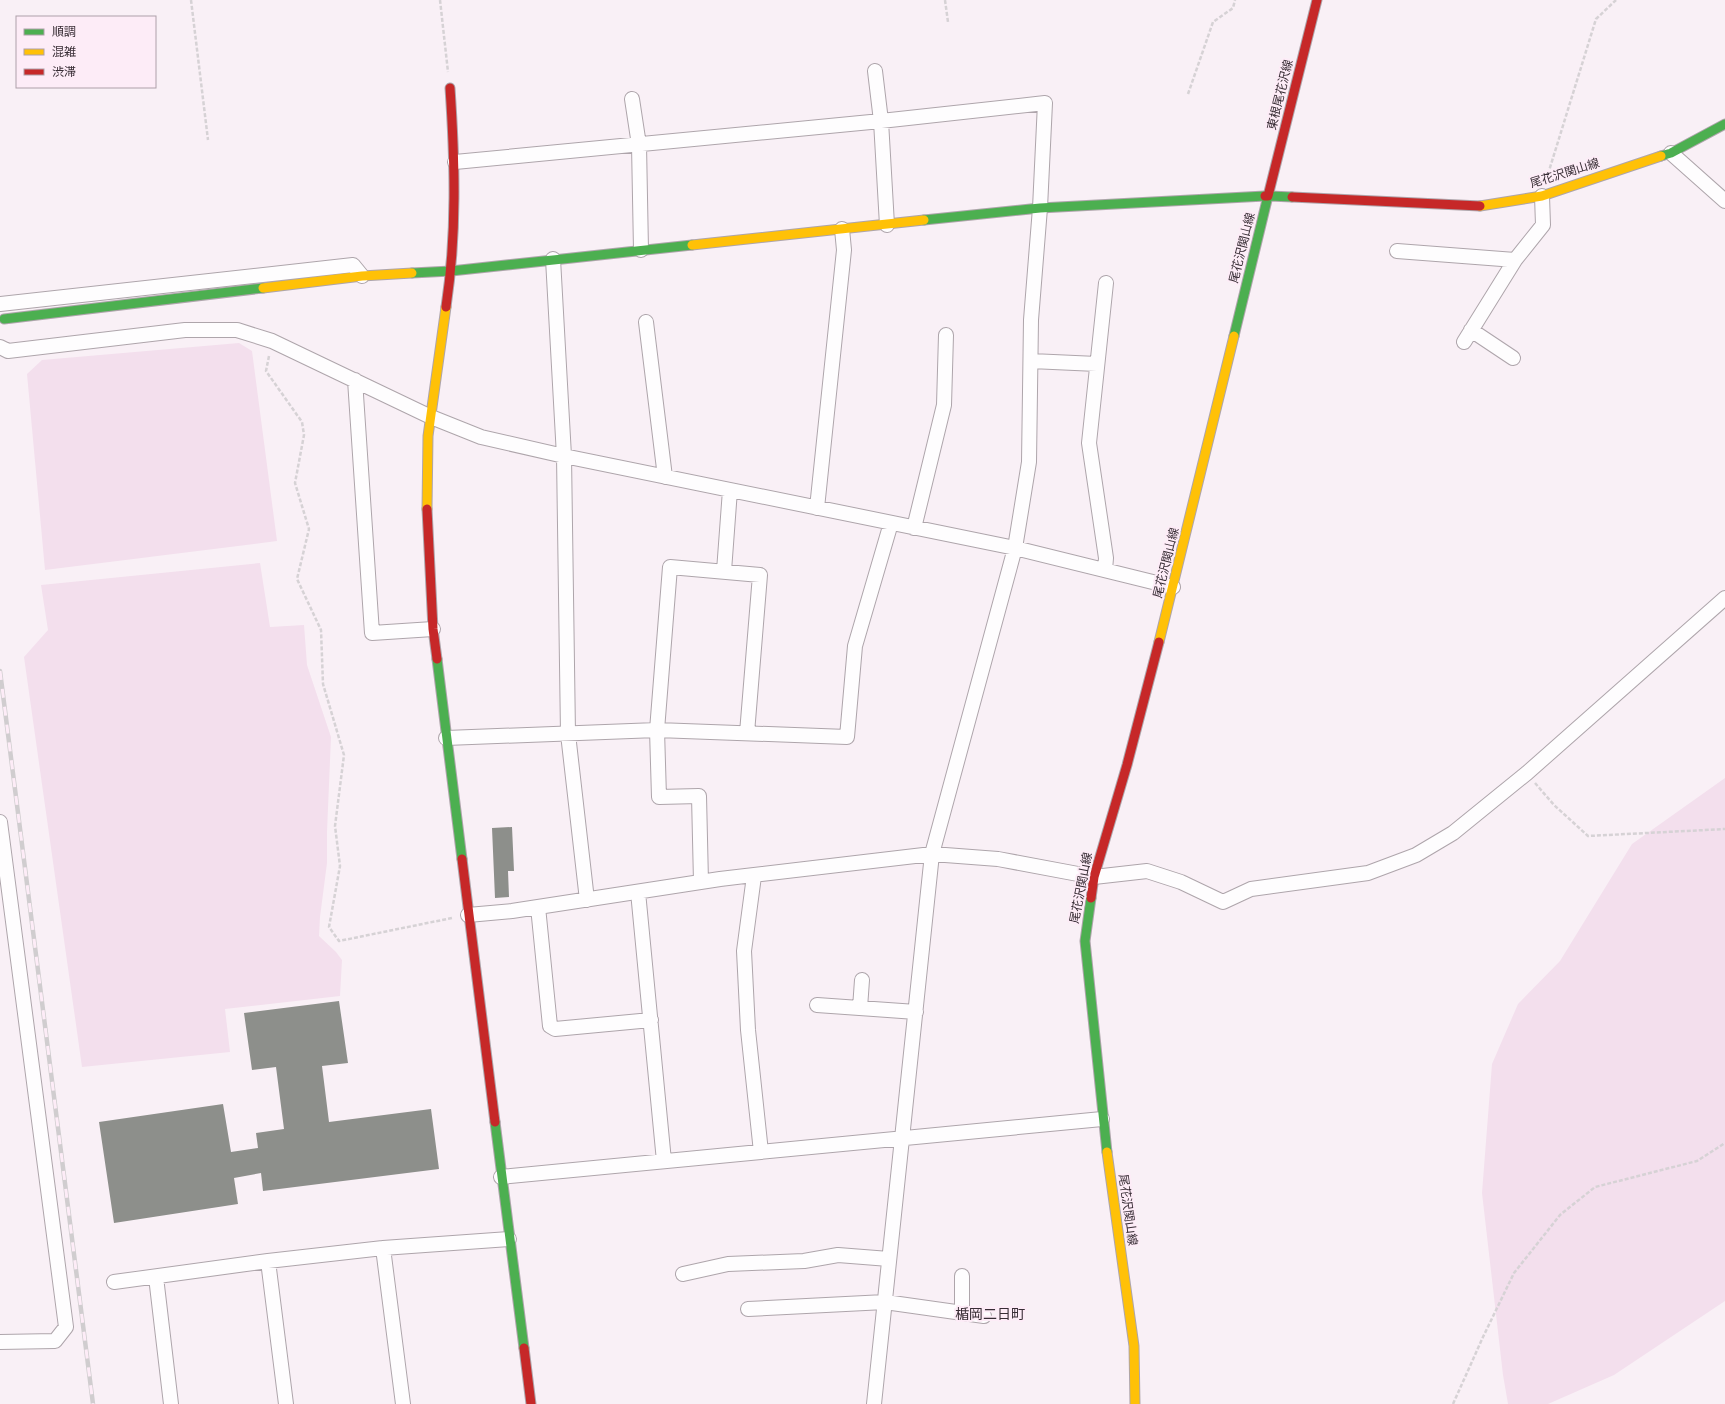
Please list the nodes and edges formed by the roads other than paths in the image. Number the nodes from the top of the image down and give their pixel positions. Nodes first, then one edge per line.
1 (1317, 0) edge
2 (875, 70) dead end
3 (450, 88) road end
4 (632, 99) dead end
5 (881, 121) junction
6 (1725, 124) edge
7 (639, 145) junction
8 (1671, 153) junction
9 (455, 162) junction
10 (1268, 196) junction
11 (1542, 196) junction
12 (1725, 201) edge
13 (1040, 208) junction
14 (887, 225) junction
15 (842, 229) junction
16 (641, 250) junction
17 (1397, 251) dead end
18 (553, 259) junction
19 (1515, 260) junction
20 (451, 271) junction
21 (362, 276) junction
22 (1106, 283) dead end
23 (0, 304) edge
24 (4, 319) dead end
25 (646, 322) dead end
26 (946, 335) dead end
27 (0, 347) edge
28 (1513, 358) dead end
29 (1031, 361) junction
30 (1097, 364) junction
31 (355, 380) junction
32 (431, 416) junction
33 (564, 456) junction
34 (665, 477) junction
35 (730, 490) junction
36 (817, 508) junction
37 (891, 523) junction
38 (914, 528) junction
39 (1015, 548) junction
40 (1105, 570) junction
41 (724, 571) junction
42 (1173, 587) junction
43 (1725, 598) edge
44 (433, 629) junction
45 (658, 730) junction
46 (747, 733) junction
47 (568, 734) junction
48 (446, 738) junction
49 (0, 822) edge
50 (2, 850) edge
51 (932, 854) junction
52 (754, 876) junction
53 (1094, 877) junction
54 (701, 882) junction
55 (638, 892) junction
56 (586, 900) junction
57 (538, 907) junction
58 (468, 915) junction
59 (862, 980) dead end
60 (817, 1005) dead end
61 (860, 1008) junction
62 (916, 1012) junction
63 (651, 1020) junction
64 (1102, 1119) junction
65 (903, 1139) junction
66 (761, 1152) junction
67 (664, 1161) junction
68 (501, 1176) junction
69 (509, 1239) junction
70 (383, 1248) junction
71 (889, 1259) junction
72 (268, 1261) junction
73 (683, 1274) dead end
74 (962, 1276) dead end
75 (156, 1277) junction
76 (114, 1282) dead end
77 (885, 1302) junction
78 (748, 1309) dead end
79 (962, 1313) junction
80 (984, 1316) dead end
81 (0, 1342) edge
82 (171, 1404) edge
83 (286, 1404) edge
84 (403, 1404) edge
85 (531, 1404) edge
86 (874, 1404) edge
87 (1135, 1404) edge

1 - 10 street, 東根尾花沢線
2 - 5 street
3 - 9 street
4 - 7 street
5 - 7 street
5 - 13 street
5 - 14 street
6 - 8 street, 尾花沢関山線
7 - 9 street
7 - 16 street
8 - 11 street, 尾花沢関山線
8 - 12 street
9 - 20 street
10 - 11 street, 尾花沢関山線
10 - 13 street
10 - 42 street, 尾花沢関山線
11 - 19 street
13 - 14 street
13 - 29 street
14 - 15 street
15 - 16 street
15 - 36 street
16 - 18 street
17 - 19 street
18 - 20 street
18 - 33 street
19 - 28 street
20 - 21 street
20 - 32 street
21 - 23 street
21 - 24 street
22 - 30 street
25 - 34 street
26 - 38 street
27 - 31 street
29 - 30 street
29 - 39 street
30 - 40 street
31 - 32 street
31 - 44 street
32 - 33 street
32 - 44 street
33 - 34 street
33 - 47 street
34 - 35 street
35 - 36 street
35 - 41 street
36 - 37 street
37 - 38 street
37 - 46 street
38 - 39 street
39 - 40 street
39 - 51 street
40 - 42 street
41 - 45 street
41 - 46 street
42 - 53 street, 尾花沢関山線
43 - 53 street
44 - 48 street
45 - 46 street
45 - 47 street
45 - 54 street
47 - 48 street
47 - 56 street
48 - 58 street
49 - 50 street
50 - 81 street
51 - 52 street
51 - 53 street
51 - 62 street
52 - 54 street
52 - 66 street
53 - 64 street, 尾花沢関山線
54 - 55 street
55 - 56 street
55 - 63 street
56 - 57 street
57 - 58 street
57 - 63 street
58 - 68 street
59 - 61 street
60 - 61 street
61 - 62 street
62 - 65 street
63 - 67 street
64 - 65 street
64 - 87 street, 尾花沢関山線
65 - 66 street
65 - 71 street
66 - 67 street
67 - 68 street
68 - 69 street
69 - 70 street
69 - 85 street
70 - 72 street
70 - 84 street
71 - 73 street
71 - 77 street
72 - 75 street
72 - 83 street
74 - 79 street
75 - 76 street
75 - 82 street
77 - 78 street
77 - 79 street
77 - 86 street
79 - 80 street

